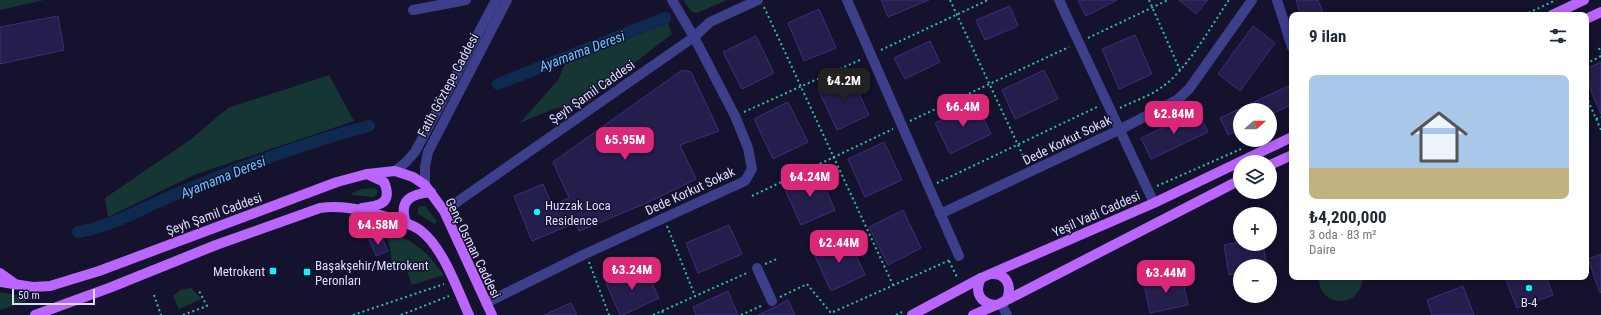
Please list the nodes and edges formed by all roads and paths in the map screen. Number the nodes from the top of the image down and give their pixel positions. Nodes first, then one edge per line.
1 (466, 0) edge
2 (496, 0) edge
3 (507, 0) edge
4 (672, 0) edge
5 (759, 0) edge
6 (847, 0) edge
7 (950, 0) edge
8 (1059, 0) edge
9 (1149, 0) edge
10 (1168, 0) edge
11 (1229, 0) edge
12 (1252, 0) edge
13 (1277, 0) edge
14 (1556, 0) edge
15 (1584, 0) edge
16 (1567, 4) edge
17 (1152, 7) junction
18 (413, 10) dead end
19 (1530, 12) edge
20 (1556, 12) edge
21 (1601, 12) edge
22 (1589, 18) edge
23 (694, 37) junction
24 (1289, 38) edge
25 (1078, 42) junction
26 (1598, 48) dead end
27 (1601, 53) edge
28 (1601, 56) edge
29 (1589, 62) edge
30 (1180, 70) junction
31 (990, 84) junction
32 (1589, 103) edge
33 (1109, 107) junction
34 (1601, 117) edge
35 (1596, 119) junction
36 (901, 125) junction
37 (1119, 130) junction
38 (1601, 130) edge
39 (1289, 138) edge
40 (1018, 144) junction
41 (1289, 156) edge
42 (834, 157) junction
43 (1277, 162) edge
44 (395, 171) junction
45 (1031, 172) junction
46 (367, 174) junction
47 (1233, 184) edge
48 (929, 187) junction
49 (428, 189) junction
50 (752, 196) dead end
51 (1154, 203) junction
52 (356, 208) junction
53 (444, 211) junction
54 (940, 214) junction
55 (664, 218) junction
56 (406, 223) junction
57 (585, 254) junction
58 (959, 256) joint
59 (777, 259) dead end
60 (949, 260) junction
61 (757, 268) junction
62 (0, 273) edge
63 (986, 276) junction
64 (0, 282) edge
65 (959, 282) dead end
66 (17, 285) junction
67 (893, 285) junction
68 (198, 289) dead end
69 (154, 295) dead end
70 (695, 296) junction
71 (772, 301) junction
72 (486, 302) junction
73 (1001, 302) junction
74 (662, 311) junction
75 (35, 315) edge
76 (161, 315) edge
77 (183, 315) edge
78 (353, 315) edge
79 (401, 315) edge
80 (469, 315) edge
81 (492, 315) edge
82 (609, 315) edge
83 (653, 315) edge
84 (664, 315) edge
85 (741, 315) edge
86 (912, 315) edge
87 (973, 315) edge
88 (1007, 315) edge

1 - 18 street
2 - 44 street, Fatih Göztepe Caddesi
3 - 49 street, Fatih Göztepe Caddesi
4 - 23 street, Dede Korkut Sokak
5 - 23 street, Şeyh Şamil Caddesi
5 - 42 path
6 - 36 street
7 - 31 path
8 - 25 street
9 - 17 path
10 - 17 path
11 - 30 path
12 - 37 street, Dede Korkut Sokak
13 - 24 street
14 - 19 path
15 - 16 main road
16 - 20 main road
17 - 25 path
17 - 30 path
21 - 22 main road
23 - 53 street, Şeyh Şamil Caddesi
23 - 55 street, Dede Korkut Sokak
25 - 31 path
25 - 33 street
26 - 27 path
28 - 29 path
30 - 33 path
31 - 36 path
31 - 40 path
32 - 35 path
33 - 37 street
33 - 40 path
34 - 35 path
35 - 38 path
36 - 42 path
36 - 48 street
37 - 45 street, Dede Korkut Sokak
37 - 51 street
39 - 51 main road, Yeşil Vadi Caddesi
40 - 45 path
40 - 48 path
41 - 43 main road
42 - 50 path
42 - 67 path
44 - 46 main road, Şeyh Şamil Caddesi
44 - 49 main road, Şeyh Şamil Caddesi
45 - 54 street, Dede Korkut Sokak
46 - 52 main road
46 - 66 main road, Şeyh Şamil Caddesi
47 - 73 main road
48 - 54 street
49 - 53 main road, Genç Osman Caddesi
49 - 56 main road
51 - 63 main road, Yeşil Vadi Caddesi
52 - 56 main road
52 - 75 main road
53 - 72 main road, Genç Osman Caddesi
54 - 58 street
55 - 57 street, Dede Korkut Sokak
55 - 70 path
56 - 80 main road
57 - 72 street, Dede Korkut Sokak
57 - 82 path
58 - 60 path
59 - 61 path
60 - 65 path
60 - 67 path
61 - 70 path
61 - 71 street
62 - 66 main road
63 - 73 main road
63 - 73 main road
63 - 86 main road, Yeşil Vadi Caddesi
64 - 66 main road, Şeyh Şamil Caddesi
67 - 71 path
68 - 77 path
69 - 76 path
70 - 74 path
71 - 85 path
72 - 81 main road, Genç Osman Caddesi
73 - 87 main road
73 - 88 street
74 - 83 path
74 - 84 path
78 - 79 path

